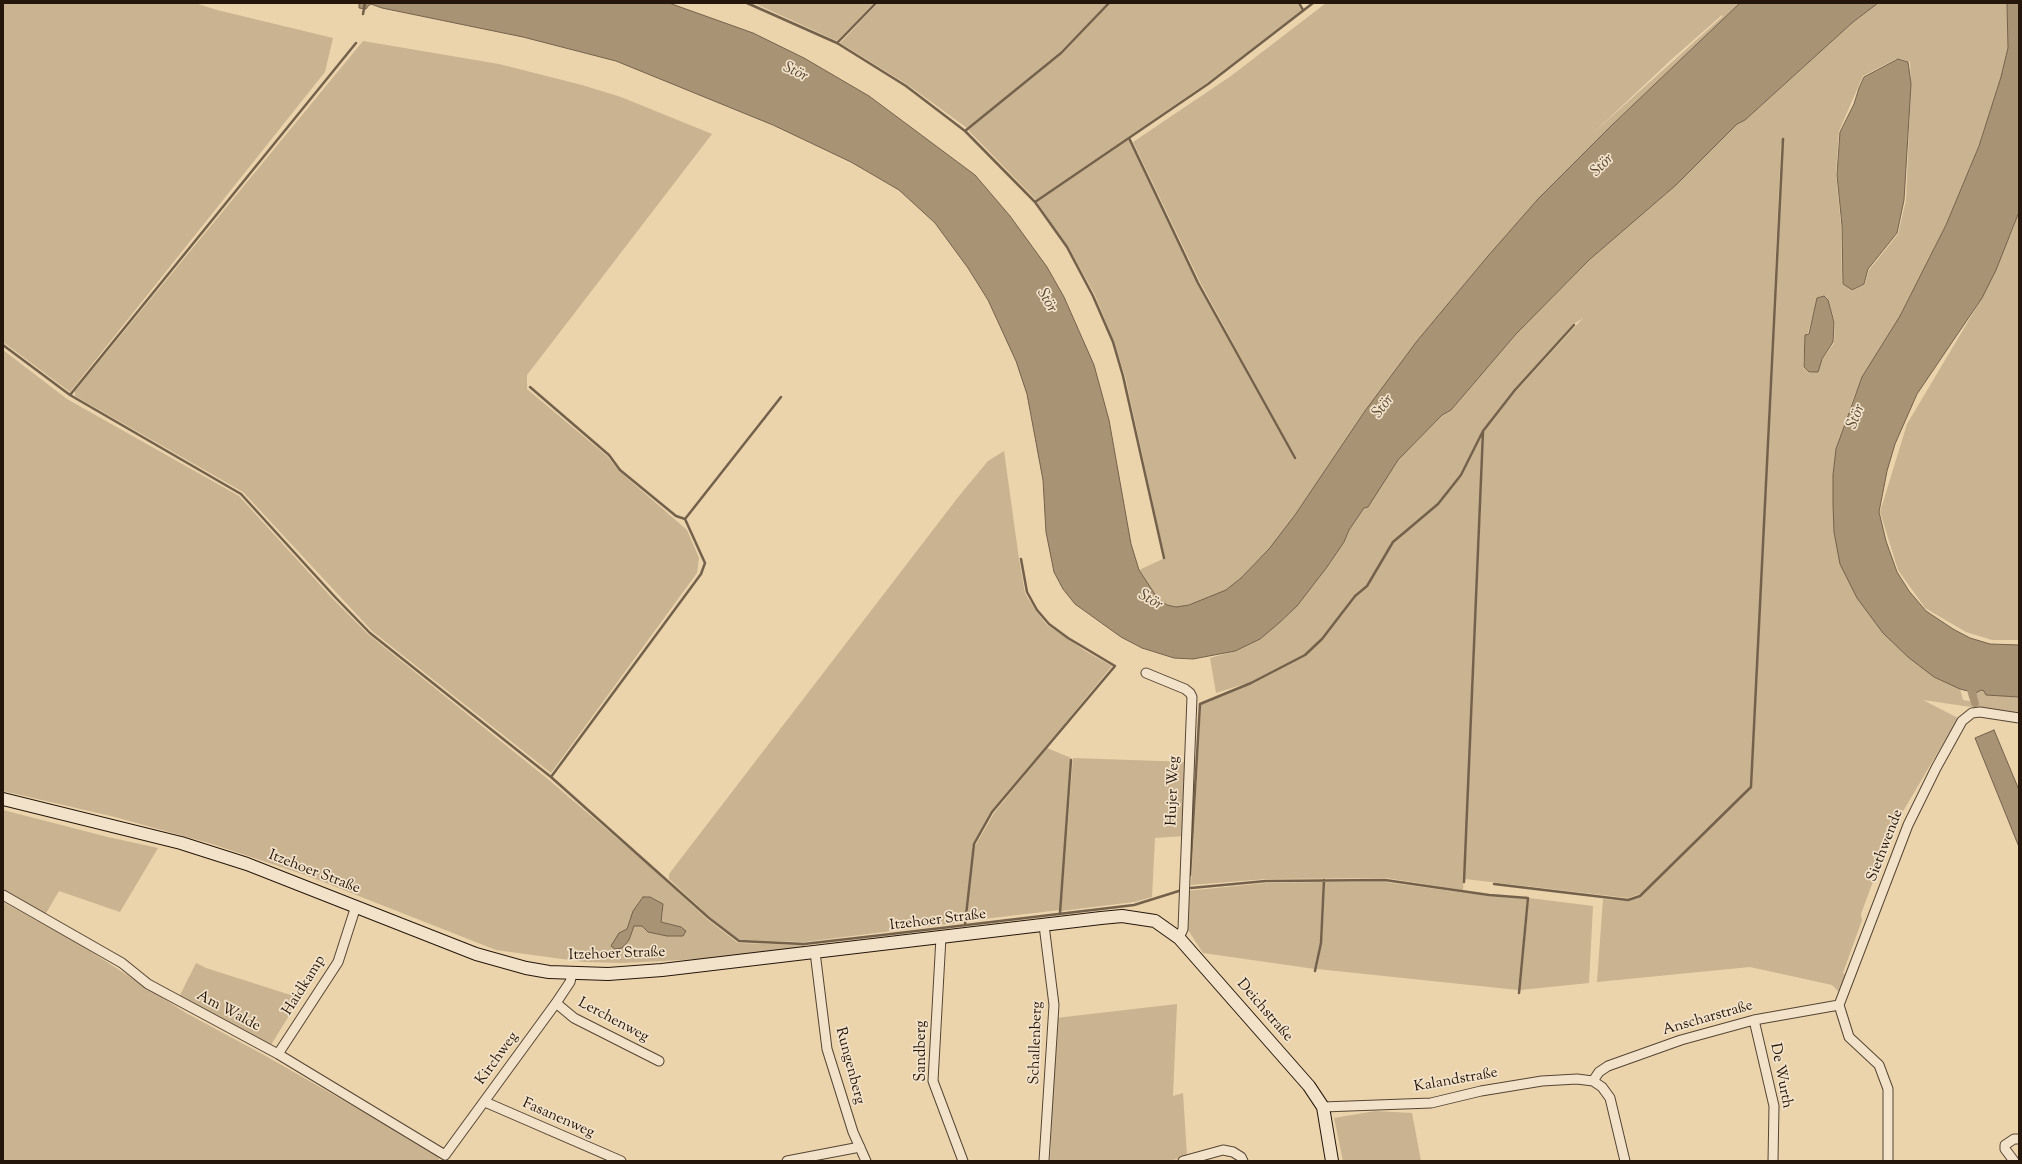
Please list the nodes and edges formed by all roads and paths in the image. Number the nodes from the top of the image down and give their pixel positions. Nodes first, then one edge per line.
1 (1146, 673) dead end
2 (2019, 718) edge
3 (3, 799) edge
4 (3, 895) edge
5 (356, 906) junction
6 (1044, 926) junction
7 (941, 937) junction
8 (1179, 938) junction
9 (815, 952) junction
10 (572, 974) junction
11 (556, 1003) junction
12 (1839, 1005) junction
13 (1754, 1020) junction
14 (278, 1054) junction
15 (659, 1061) dead end
16 (1593, 1081) junction
17 (485, 1102) junction
18 (1323, 1107) junction
19 (2019, 1139) edge
20 (860, 1147) junction
21 (442, 1153) joint
22 (621, 1161) edge
23 (787, 1161) edge
24 (866, 1161) edge
25 (963, 1161) edge
26 (1044, 1161) edge
27 (1183, 1161) edge
28 (1243, 1161) edge
29 (1332, 1161) edge
30 (1625, 1161) edge
31 (1773, 1161) edge
32 (1888, 1161) edge
33 (2014, 1161) edge

1 - 8 street, Hujer Weg
2 - 12 street, Siethwende
3 - 5 street, Itzehoer Straße
4 - 14 street, Am Walde
5 - 10 street, Itzehoer Straße
5 - 14 street, Haidkamp
6 - 7 street, Itzehoer Straße
6 - 8 street, Itzehoer Straße
6 - 26 street, Schallenberg
7 - 9 street, Itzehoer Straße
7 - 25 street, Sandberg
8 - 18 street, Deichstraße
9 - 10 street, Itzehoer Straße
9 - 20 street, Rungenberg
10 - 11 street, Kirchweg
11 - 15 street, Lerchenweg
11 - 17 street, Kirchweg
12 - 13 street, Anscharstraße
12 - 32 street
13 - 16 street, Anscharstraße
13 - 31 street, De Wurth
14 - 21 street, Am Walde
16 - 18 street, Kalandstraße
16 - 30 street
17 - 21 street, Kirchweg
17 - 22 street, Fasanenweg
18 - 29 street
19 - 33 street
20 - 23 street
20 - 24 street, Rungenberg
27 - 28 street

